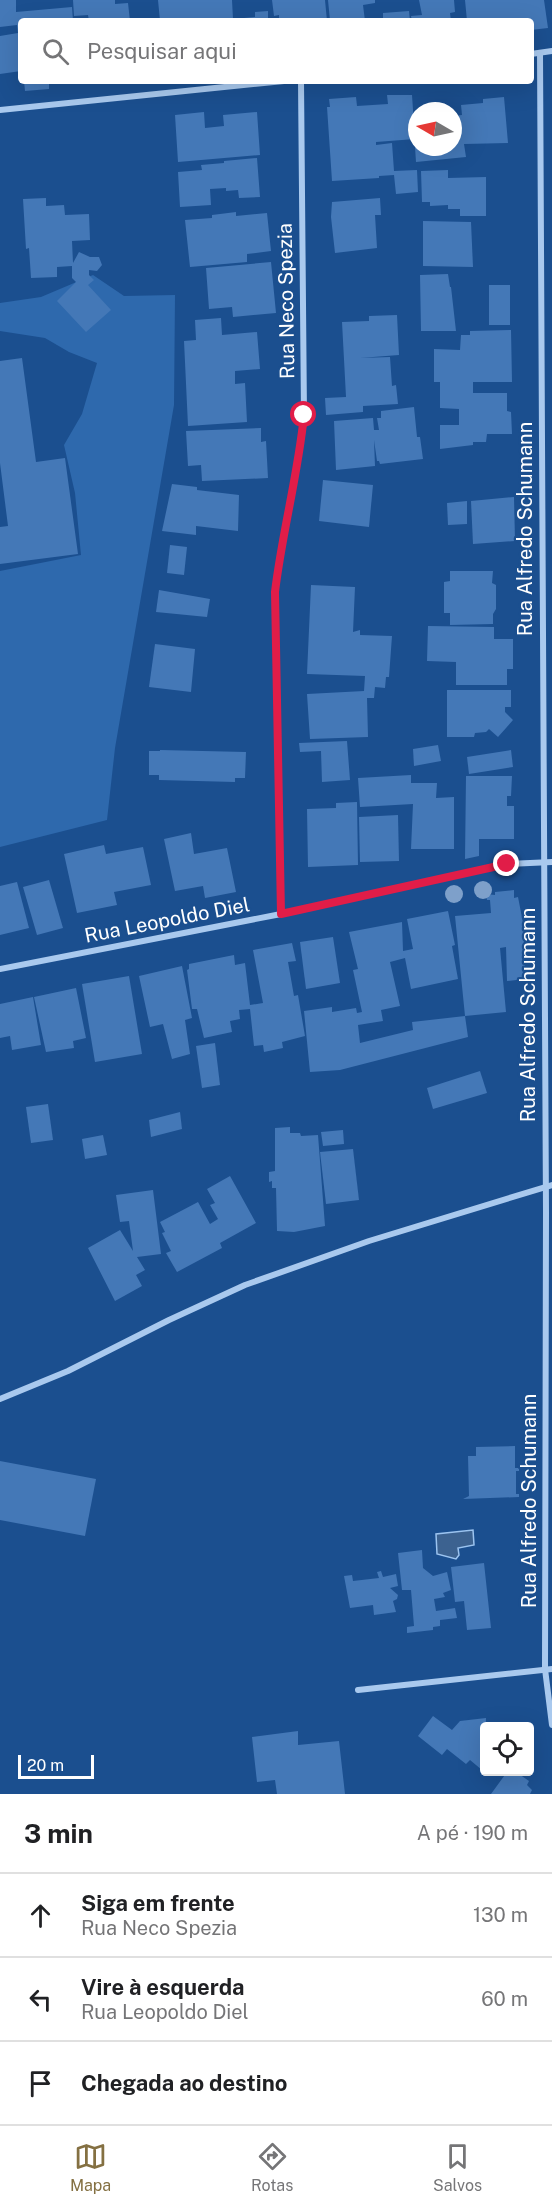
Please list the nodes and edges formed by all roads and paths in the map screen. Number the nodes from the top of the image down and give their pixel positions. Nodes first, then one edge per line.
1 (552, 51) edge
2 (540, 53) junction
3 (534, 54) edge
4 (255, 84) edge
5 (301, 84) edge
6 (0, 110) edge
7 (543, 861) junction
8 (552, 862) edge
9 (281, 914) junction
10 (0, 969) edge
11 (549, 1186) edge
12 (0, 1399) edge
13 (548, 1669) edge
14 (358, 1690) dead end
15 (552, 1725) edge

1 - 2 street
2 - 3 street
2 - 7 street, Rua Alfredo Schumann
4 - 6 street
5 - 9 street, Rua Neco Spezia
7 - 8 street, Rua Leopoldo Diel
7 - 9 street, Rua Leopoldo Diel
7 - 11 street, Rua Alfredo Schumann
9 - 10 street, Rua Leopoldo Diel
11 - 12 street
11 - 13 street, Rua Alfredo Schumann
13 - 14 street
13 - 15 street, Rua Alfredo Schumann

